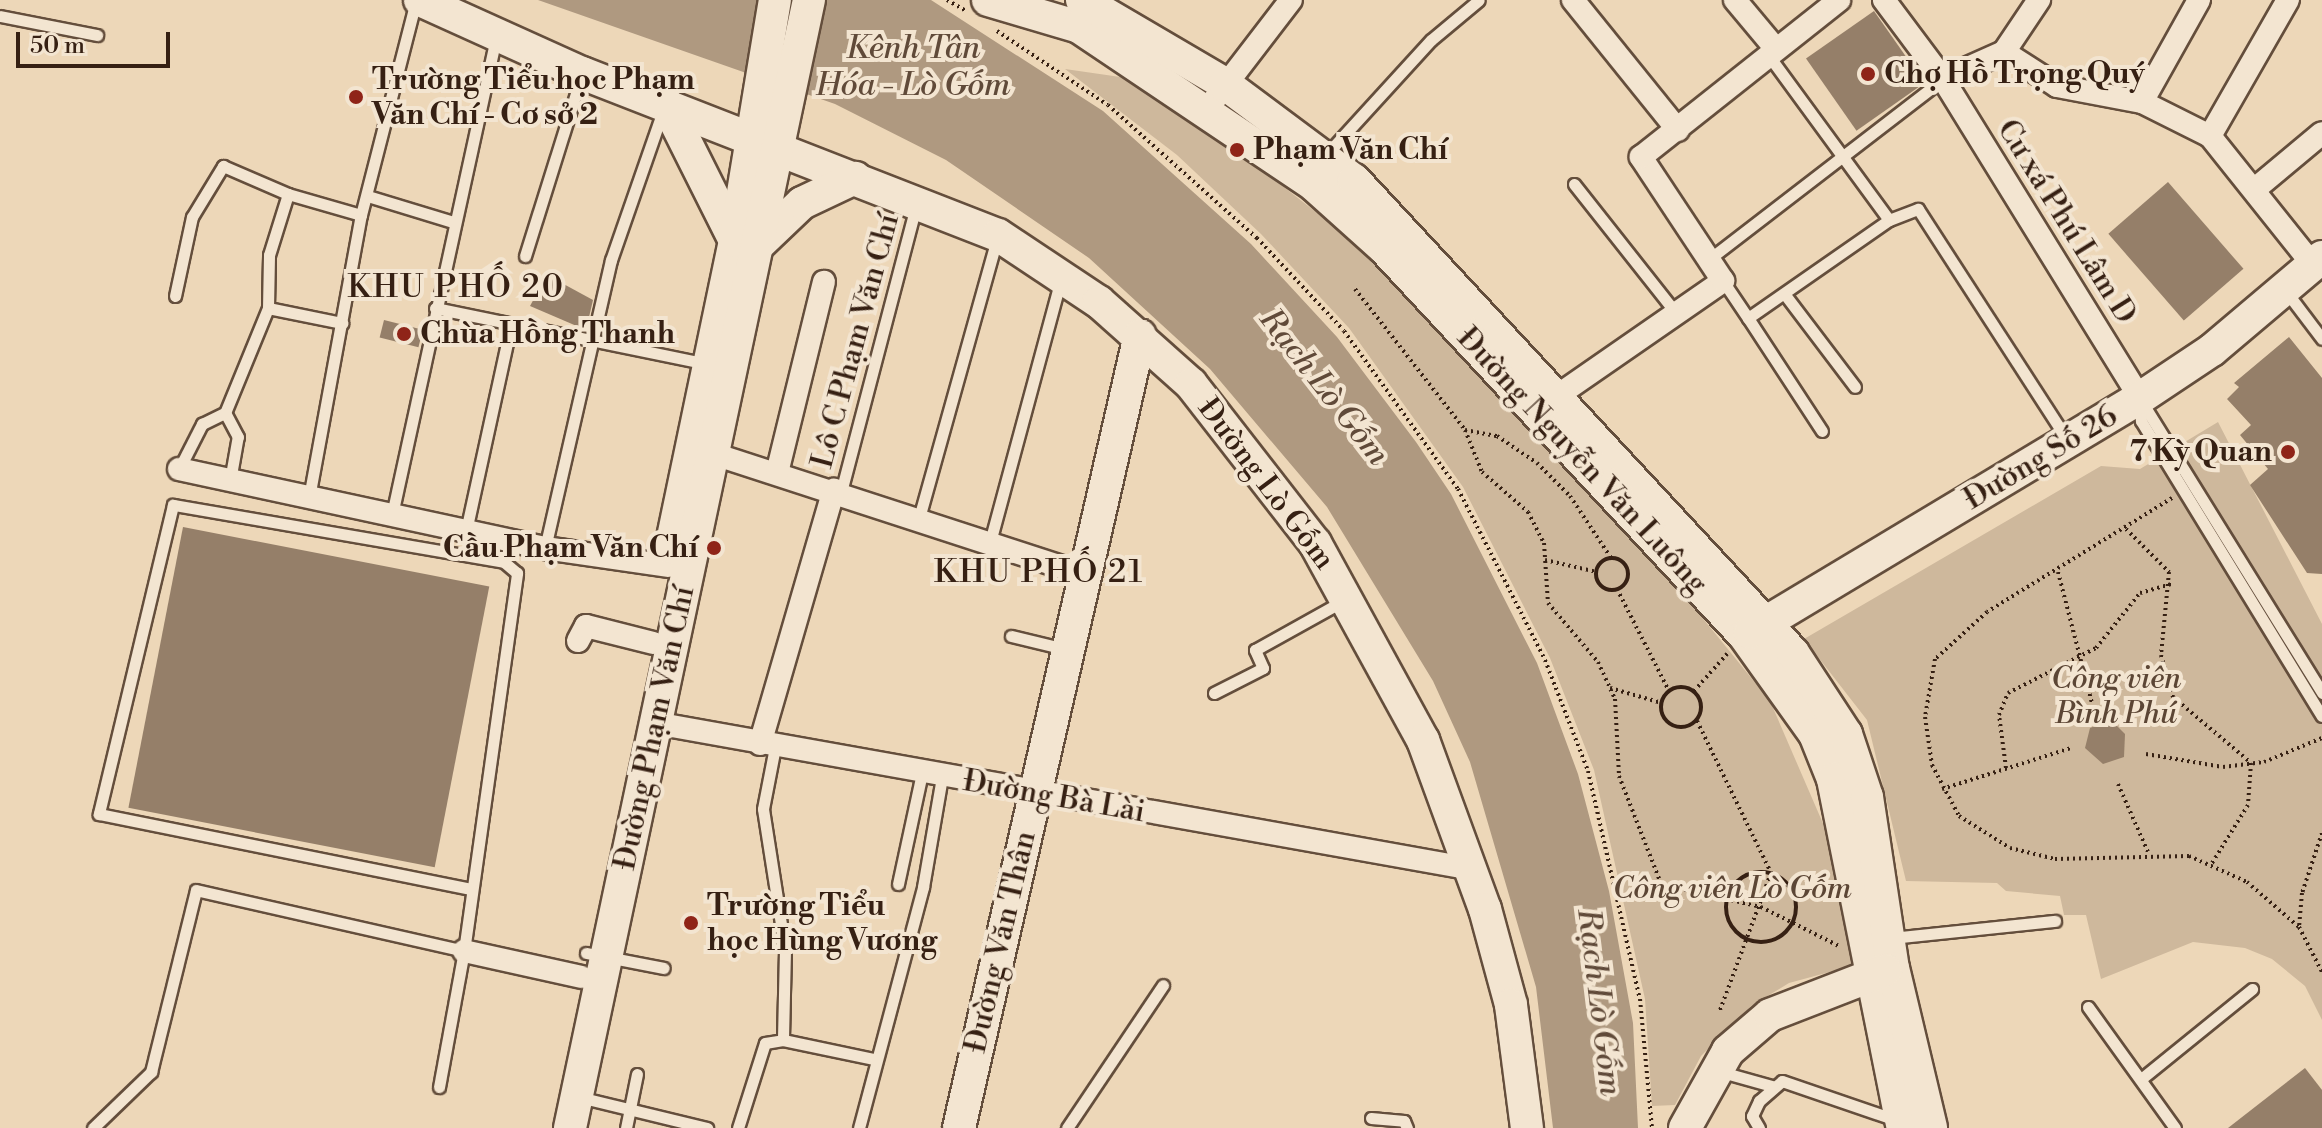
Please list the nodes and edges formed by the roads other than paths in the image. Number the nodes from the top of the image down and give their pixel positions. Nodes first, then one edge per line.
1 (418, 0) edge
2 (775, 0) edge
3 (809, 0) edge
4 (1291, 0) edge
5 (1479, 0) edge
6 (1573, 0) edge
7 (1735, 0) edge
8 (1839, 0) edge
9 (1884, 0) edge
10 (2039, 0) edge
11 (2199, 0) edge
12 (2288, 0) edge
13 (1091, 2) edge
14 (1030, 6) edge
15 (984, 14) edge
16 (0, 16) edge
17 (97, 35) dead end
18 (496, 36) junction
19 (1772, 52) junction
20 (2004, 52) junction
21 (582, 73) junction
22 (1943, 79) junction
23 (1216, 96) junction
24 (2142, 102) junction
25 (666, 103) junction
26 (761, 130) junction
27 (1678, 130) junction
28 (2322, 133) edge
29 (2210, 136) junction
30 (1842, 156) junction
31 (1324, 157) junction
32 (855, 178) junction
33 (1574, 184) dead end
34 (2255, 189) junction
35 (288, 194) junction
36 (368, 196) junction
37 (917, 202) junction
38 (361, 215) junction
39 (1889, 220) junction
40 (453, 222) junction
41 (998, 235) junction
42 (746, 244) junction
43 (525, 256) dead end
44 (1708, 260) junction
45 (2318, 261) edge
46 (1062, 275) junction
47 (1723, 281) junction
48 (824, 282) dead end
49 (2284, 290) junction
50 (175, 296) dead end
51 (1786, 296) junction
52 (268, 308) junction
53 (435, 308) junction
54 (1676, 313) junction
55 (2322, 315) edge
56 (1748, 318) junction
57 (342, 323) junction
58 (2311, 324) junction
59 (510, 329) junction
60 (1140, 335) junction
61 (2322, 339) edge
62 (592, 345) junction
63 (709, 364) junction
64 (1855, 387) dead end
65 (2140, 398) junction
66 (1546, 403) junction
67 (225, 413) junction
68 (1822, 431) dead end
69 (2068, 441) junction
70 (714, 454) junction
71 (179, 469) joint
72 (777, 473) junction
73 (231, 475) junction
74 (838, 491) junction
75 (310, 492) junction
76 (393, 510) junction
77 (919, 518) junction
78 (466, 531) junction
79 (990, 542) junction
80 (545, 548) junction
81 (668, 566) junction
82 (1086, 575) junction
83 (1349, 598) junction
84 (1748, 635) junction
85 (1011, 636) dead end
86 (578, 641) dead end
87 (653, 643) junction
88 (1069, 650) junction
89 (1214, 693) dead end
90 (2322, 693) edge
91 (2322, 716) edge
92 (646, 722) junction
93 (767, 745) junction
94 (932, 775) junction
95 (1034, 793) junction
96 (1472, 869) junction
97 (898, 884) dead end
98 (471, 889) junction
99 (2055, 921) dead end
100 (464, 951) junction
101 (1883, 961) junction
102 (591, 962) junction
103 (664, 968) dead end
104 (1163, 985) dead end
105 (2252, 989) dead end
106 (2088, 1007) dead end
107 (783, 1040) junction
108 (873, 1059) junction
109 (1715, 1070) junction
110 (637, 1074) dead end
111 (2141, 1079) junction
112 (1772, 1086) junction
113 (439, 1087) dead end
114 (577, 1096) junction
115 (630, 1107) junction
116 (1371, 1118) dead end
117 (1912, 1126) edge
118 (93, 1128) edge
119 (548, 1128) edge
120 (570, 1128) edge
121 (626, 1128) edge
122 (707, 1128) edge
123 (738, 1128) edge
124 (859, 1128) edge
125 (959, 1128) edge
126 (1067, 1128) edge
127 (1407, 1128) edge
128 (1527, 1128) edge
129 (1685, 1128) edge
130 (1759, 1128) edge
131 (2175, 1128) edge

1 - 18 main road, Đường Lò Gốm
1 - 36 lane
2 - 26 main road, Đường Phạm Văn Chí
3 - 26 main road, Đường Phạm Văn Chí
4 - 23 street
5 - 31 lane
6 - 27 street
7 - 19 street
8 - 19 street
9 - 22 street, Cư xá Phú Lâm D
10 - 20 street
11 - 24 street
12 - 29 street
13 - 23 main road, Đường Nguyễn Văn Luông
14 - 15 main road, Đường Nguyễn Văn Luông
14 - 23 main road, Đường Nguyễn Văn Luông
16 - 17 lane
18 - 21 main road, Đường Lò Gốm
18 - 40 lane
19 - 27 street
19 - 30 lane
20 - 22 street
20 - 24 street
21 - 25 main road, Đường Lò Gốm
21 - 43 lane
22 - 30 lane
22 - 65 street, Cư xá Phú Lâm D
23 - 31 main road, Đường Nguyễn Văn Luông
23 - 66 main road, Đường Nguyễn Văn Luông
24 - 29 street
25 - 26 main road, Đường Lò Gốm
25 - 42 main road
25 - 62 lane
26 - 32 main road, Đường Lò Gốm
26 - 42 main road, Đường Phạm Văn Chí
27 - 44 street
28 - 34 street
29 - 34 street
30 - 39 lane
30 - 44 lane
31 - 66 main road, Đường Nguyễn Văn Luông
32 - 37 main road, Đường Lò Gốm
32 - 42 main road
33 - 54 lane
34 - 45 street
35 - 38 lane
35 - 50 lane
35 - 52 lane
36 - 38 lane
36 - 40 lane
37 - 41 main road, Đường Lò Gốm
37 - 74 lane, Lô C Phạm Văn Chí
38 - 57 lane
39 - 51 lane
39 - 69 lane
40 - 53 lane
41 - 46 main road, Đường Lò Gốm
41 - 77 lane
42 - 63 main road, Đường Phạm Văn Chí
42 - 70 main road, Đường Phạm Văn Chí
44 - 47 street
45 - 49 main road, Đường Số 26
46 - 60 main road, Đường Lò Gốm
46 - 79 lane
47 - 54 street
47 - 56 lane
48 - 72 street
49 - 58 lane
49 - 65 main road, Đường Số 26
51 - 56 lane
51 - 64 lane
52 - 57 lane
52 - 67 lane
53 - 59 lane
53 - 76 lane
54 - 66 street
55 - 58 lane
56 - 68 lane
57 - 75 lane
58 - 61 lane
59 - 62 lane
59 - 78 lane
60 - 82 main road, Đường Văn Thân
60 - 83 main road, Đường Lò Gốm
62 - 63 lane
62 - 80 lane
63 - 81 main road, Đường Phạm Văn Chí
65 - 69 main road, Đường Số 26
65 - 90 lane
65 - 91 lane
66 - 84 main road, Đường Nguyễn Văn Luông
67 - 71 lane
67 - 73 lane
69 - 84 main road, Đường Số 26
70 - 72 street
70 - 92 main road, Đường Phạm Văn Chí
71 - 73 street
72 - 74 street
73 - 75 street
74 - 77 street
74 - 93 street
75 - 76 street
76 - 78 street
77 - 79 street
78 - 80 street
79 - 82 street
80 - 81 street
81 - 87 main road, Đường Phạm Văn Chí
82 - 88 main road, Đường Văn Thân
83 - 89 lane
83 - 96 main road, Đường Lò Gốm
84 - 101 main road, Đường Nguyễn Văn Luông
84 - 101 main road, Đường Nguyễn Văn Luông
85 - 88 lane
86 - 87 street
87 - 92 main road, Đường Phạm Văn Chí
88 - 95 main road, Đường Văn Thân
92 - 93 street, Đường Bà Lài
92 - 102 main road, Đường Phạm Văn Chí
93 - 94 street, Đường Bà Lài
93 - 107 lane
94 - 95 street, Đường Bà Lài
94 - 97 lane
94 - 108 lane
95 - 96 street, Đường Bà Lài
95 - 125 main road, Đường Văn Thân
96 - 128 main road, Đường Lò Gốm
98 - 98 lane
98 - 100 lane
99 - 101 lane
100 - 102 street
100 - 113 lane
100 - 118 lane
101 - 109 main road
101 - 117 main road, Đường Nguyễn Văn Luông
102 - 103 lane
102 - 114 main road, Đường Phạm Văn Chí
102 - 119 main road, Đường Phạm Văn Chí
104 - 126 lane
105 - 111 lane
106 - 111 lane
107 - 108 lane
107 - 123 lane
108 - 124 lane
109 - 112 lane
109 - 129 main road
110 - 115 lane
111 - 131 lane
112 - 117 lane
112 - 130 lane
114 - 115 lane
114 - 120 main road, Đường Phạm Văn Chí
115 - 121 lane
115 - 122 lane
116 - 127 lane

